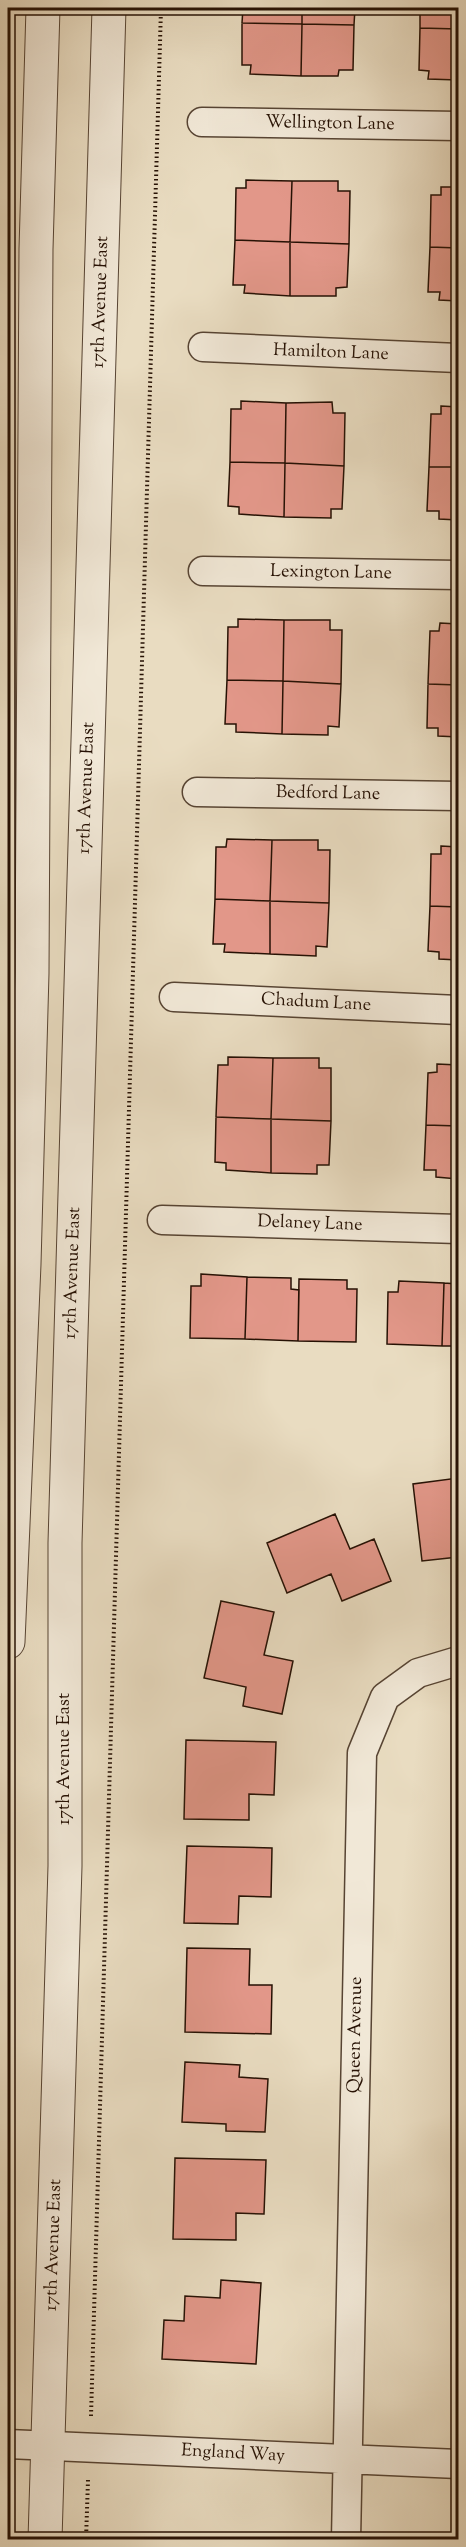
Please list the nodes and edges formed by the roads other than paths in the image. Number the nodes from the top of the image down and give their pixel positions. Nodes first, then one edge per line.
1 (43, 8) edge
2 (109, 8) edge
3 (202, 122) dead end
4 (459, 126) edge
5 (203, 347) dead end
6 (459, 358) edge
7 (203, 571) dead end
8 (459, 575) edge
9 (196, 792) dead end
10 (459, 796) edge
11 (174, 997) dead end
12 (459, 1010) edge
13 (162, 1220) dead end
14 (459, 1229) edge
15 (8, 1642) edge
16 (459, 1661) edge
17 (8, 2444) edge
18 (48, 2445) junction
19 (347, 2460) junction
20 (459, 2464) edge
21 (45, 2540) edge
22 (346, 2540) edge

1 - 15 street
2 - 18 street, 17th Avenue East
3 - 4 street, Wellington Lane
5 - 6 street, Hamilton Lane
7 - 8 street, Lexington Lane
9 - 10 street, Bedford Lane
11 - 12 street, Chadum Lane
13 - 14 street, Delaney Lane
16 - 19 street, Queen Avenue
17 - 18 street, England Way
18 - 19 street, England Way
18 - 21 street, 17th Avenue East
19 - 20 street, England Way
19 - 22 street, Queen Avenue

